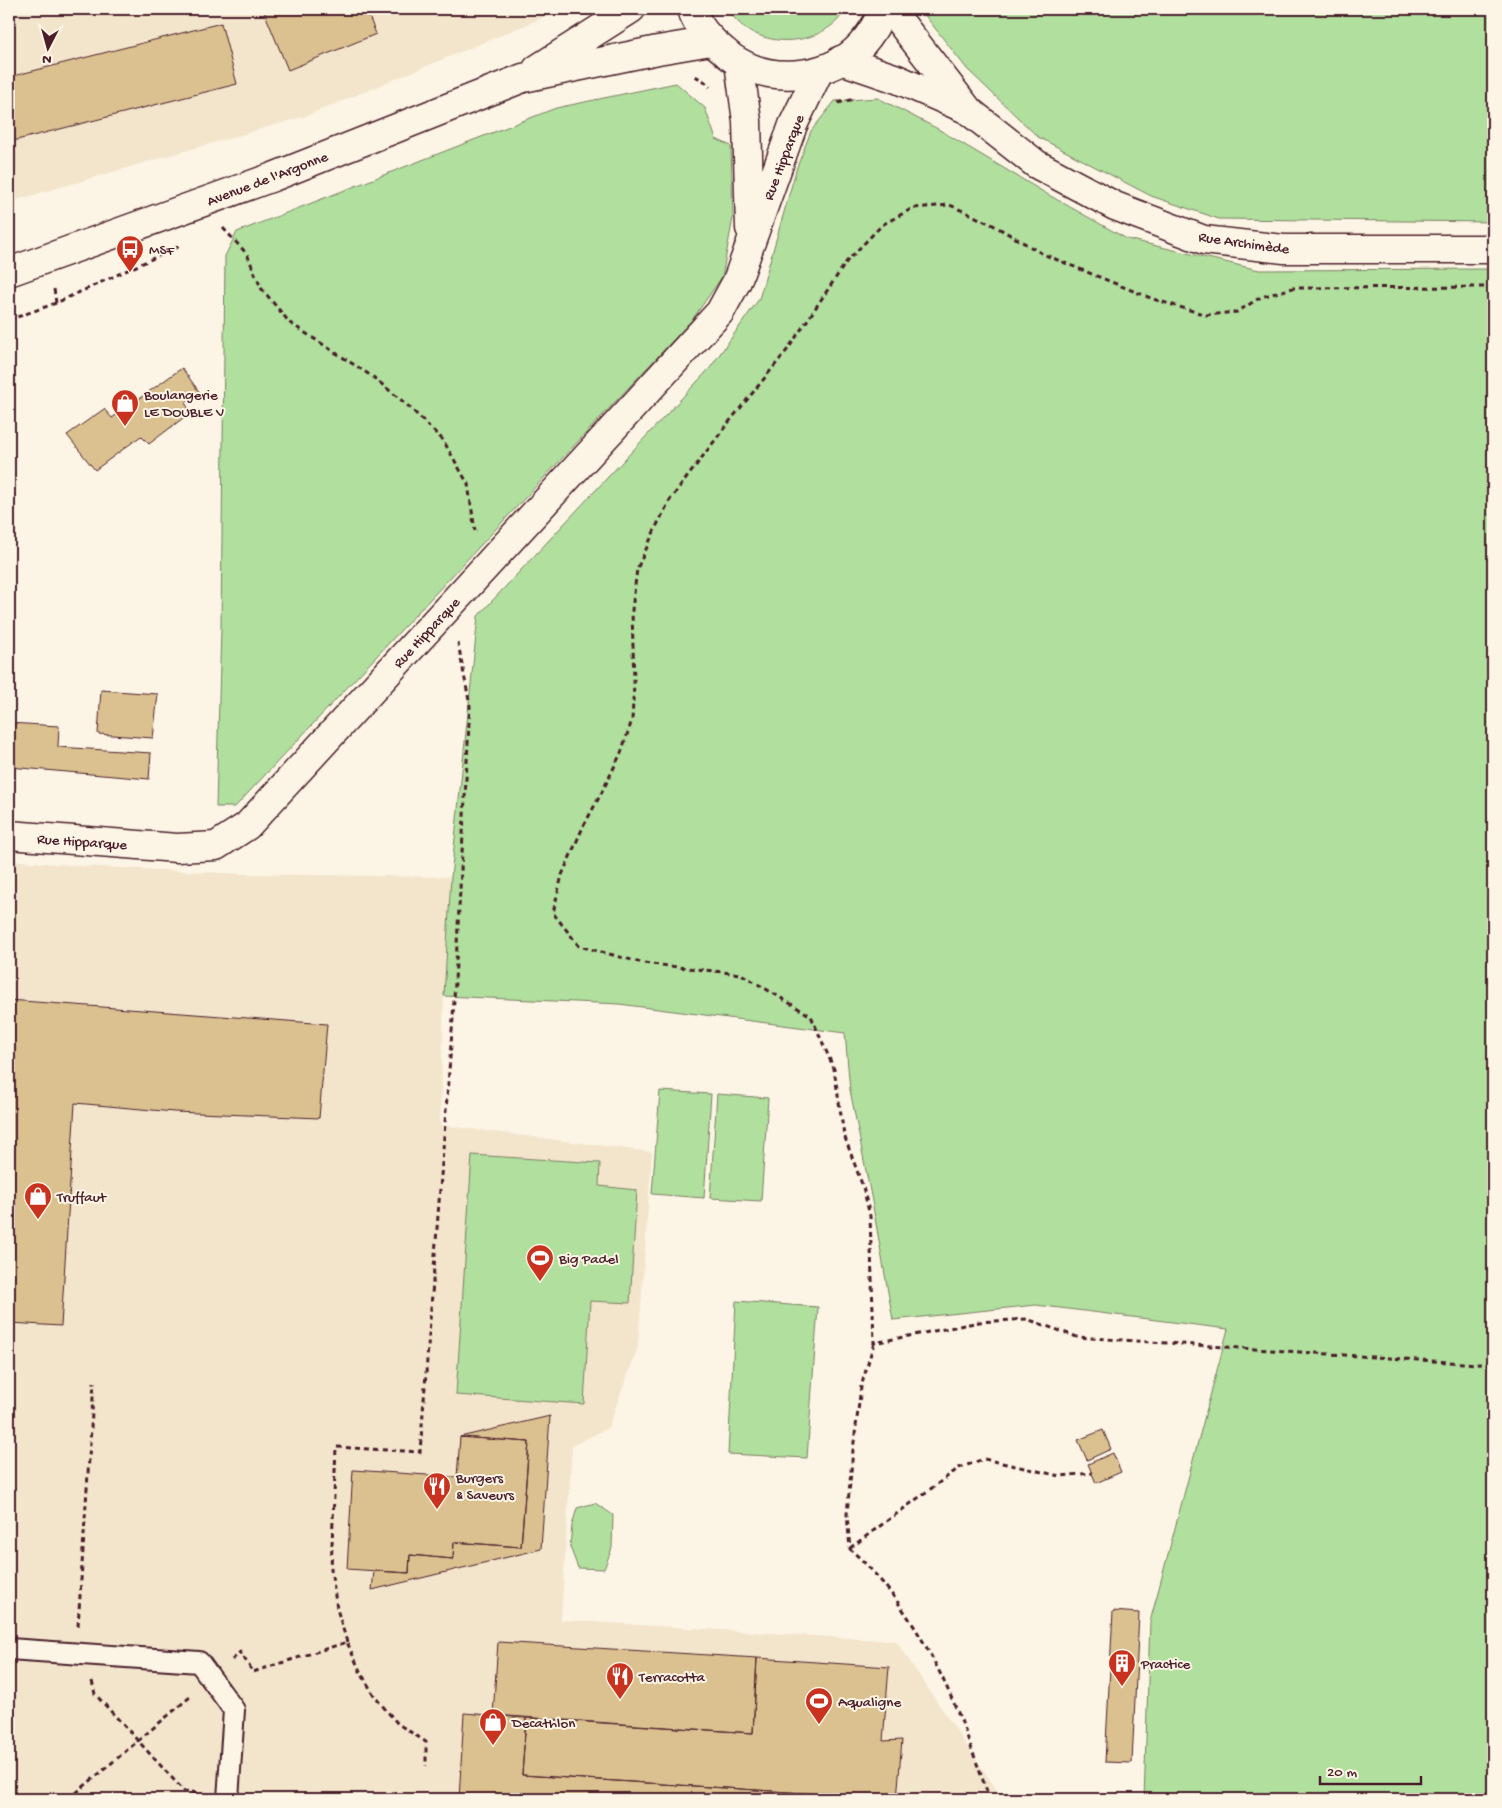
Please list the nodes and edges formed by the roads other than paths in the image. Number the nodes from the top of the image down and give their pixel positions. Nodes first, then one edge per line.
1 (630, 9) edge
2 (692, 9) edge
3 (884, 9) edge
4 (890, 9) edge
5 (711, 41) junction
6 (739, 63) junction
7 (830, 66) junction
8 (523, 78) junction
9 (969, 111) junction
10 (750, 245) junction
11 (1493, 249) edge
12 (9, 272) edge
13 (9, 835) edge
14 (9, 1649) edge
15 (228, 1799) edge

1 - 8 street, Avenue de l'Argonne
2 - 5 street
3 - 7 street
4 - 9 street, Rue Archimède
5 - 6 street
5 - 8 street, Avenue de l'Argonne
6 - 7 street
6 - 10 street, Rue Hipparque
7 - 9 street, Rue Archimède
7 - 10 street, Rue Hipparque
8 - 12 street, Avenue de l'Argonne
9 - 11 street, Rue Archimède
10 - 13 street, Rue Hipparque
14 - 15 lane

